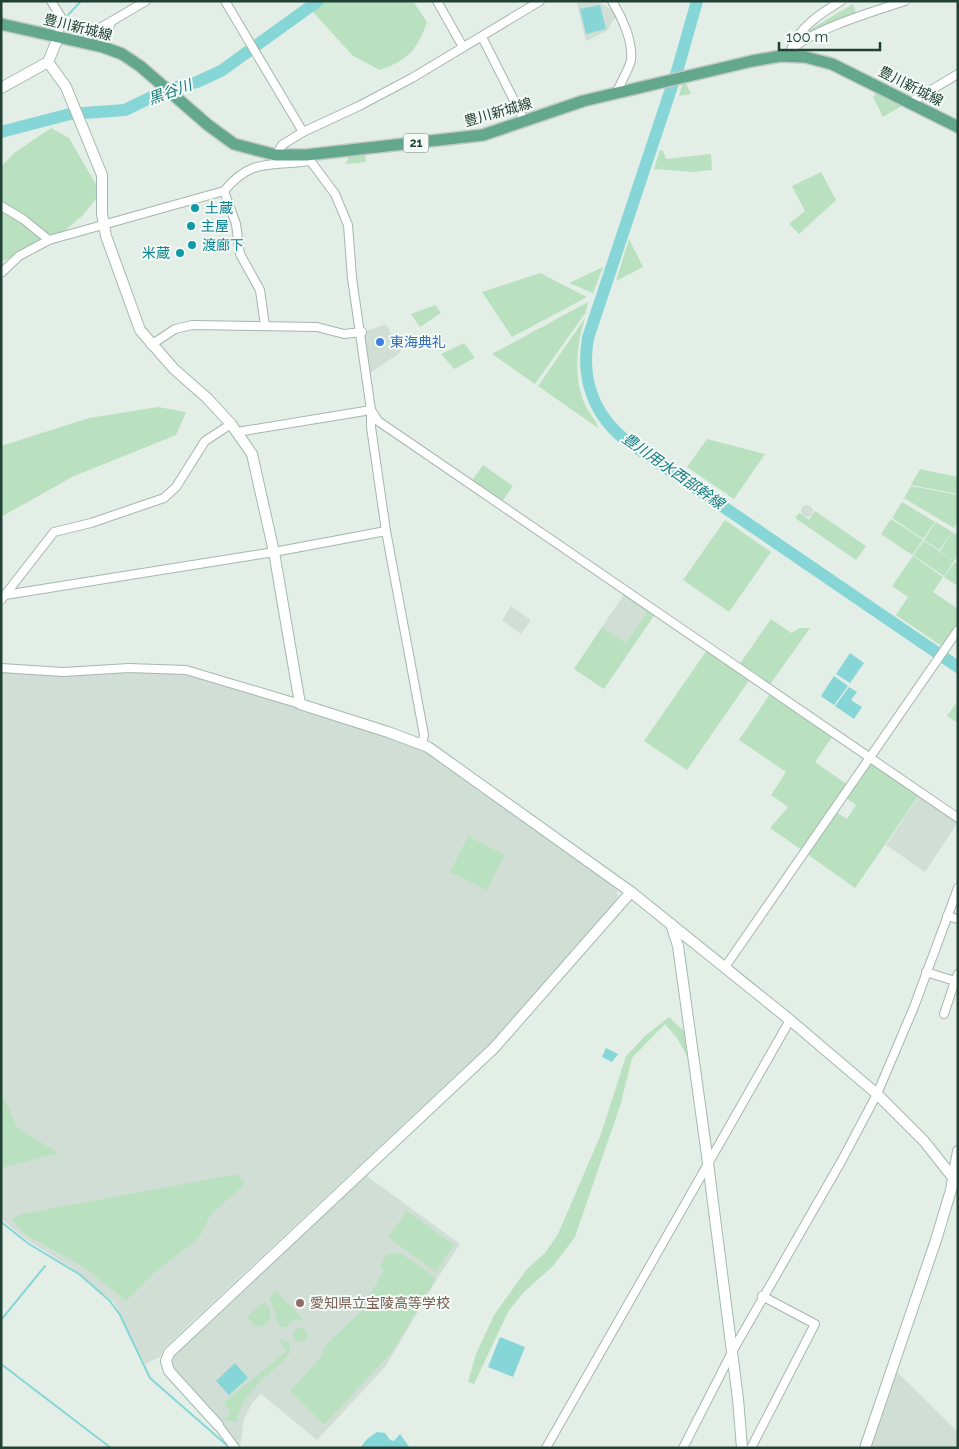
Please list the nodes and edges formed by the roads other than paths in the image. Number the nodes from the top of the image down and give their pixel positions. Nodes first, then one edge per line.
1 (51, 1) edge
2 (146, 1) edge
3 (225, 1) edge
4 (437, 1) edge
5 (540, 1) edge
6 (612, 1) edge
7 (840, 1) edge
8 (905, 1) edge
9 (133, 5) edge
10 (111, 22) junction
11 (1, 24) edge
12 (88, 35) dead end
13 (482, 37) junction
14 (58, 38) junction
15 (103, 47) junction
16 (463, 47) junction
17 (791, 53) junction
18 (48, 62) junction
19 (958, 74) edge
20 (1, 88) edge
21 (617, 92) junction
22 (911, 102) junction
23 (524, 122) junction
24 (958, 127) edge
25 (303, 132) junction
26 (276, 156) junction
27 (308, 158) junction
28 (224, 191) junction
29 (1, 206) edge
30 (104, 225) junction
31 (49, 240) junction
32 (1, 273) edge
33 (265, 326) junction
34 (362, 332) junction
35 (151, 344) junction
36 (371, 410) junction
37 (234, 428) junction
38 (386, 532) junction
39 (274, 552) junction
40 (3, 598) edge
41 (958, 630) edge
42 (1, 668) edge
43 (300, 704) junction
44 (422, 744) junction
45 (870, 758) junction
46 (958, 818) edge
47 (958, 888) edge
48 (631, 892) junction
49 (947, 916) junction
50 (958, 919) edge
51 (671, 924) junction
52 (725, 967) junction
53 (926, 972) junction
54 (957, 978) edge
55 (944, 1014) dead end
56 (790, 1020) junction
57 (877, 1094) junction
58 (958, 1151) edge
59 (708, 1163) junction
60 (956, 1181) edge
61 (762, 1296) junction
62 (732, 1352) junction
63 (218, 1425) joint
64 (235, 1448) edge
65 (546, 1448) edge
66 (683, 1448) edge
67 (742, 1448) edge
68 (751, 1448) edge
69 (865, 1448) edge

1 - 14 street
2 - 9 street
3 - 25 street
4 - 16 street
5 - 13 street
6 - 21 street
7 - 17 street
8 - 17 street
9 - 10 street
10 - 12 street
10 - 15 street
11 - 14 main road, 豊川新城線 / 21
13 - 16 street
13 - 23 street
14 - 15 main road, 豊川新城線 / 21
14 - 18 street
15 - 26 main road, 豊川新城線 / 21
16 - 25 street
17 - 21 main road, 豊川新城線 / 21
17 - 22 main road, 豊川新城線 / 21
18 - 20 street
18 - 30 street
19 - 22 street
21 - 23 main road, 豊川新城線 / 21
22 - 24 main road, 豊川新城線 / 21
23 - 27 main road, 豊川新城線 / 21
25 - 26 street
26 - 27 main road, 豊川新城線 / 21
27 - 28 street
27 - 34 street
28 - 30 street
28 - 33 street
29 - 31 street
30 - 31 street
30 - 35 street
31 - 32 street
33 - 34 street
33 - 35 street
34 - 36 street
35 - 37 street
36 - 37 street
36 - 38 street
36 - 45 street
37 - 39 street
37 - 40 street
38 - 39 street
38 - 44 street
39 - 40 street
39 - 43 street
41 - 45 street
42 - 43 street
43 - 44 street
44 - 48 street
45 - 46 street
45 - 52 street
47 - 49 street
48 - 51 street
48 - 63 street
49 - 50 street
49 - 53 street
51 - 52 street
51 - 59 street
52 - 56 street
53 - 54 street
53 - 57 street
54 - 55 street
56 - 57 street
56 - 59 street
57 - 60 street
57 - 61 street
58 - 60 street
59 - 62 street
59 - 65 street
60 - 69 street
61 - 62 street
61 - 68 street
62 - 66 street
62 - 67 street
63 - 64 street

